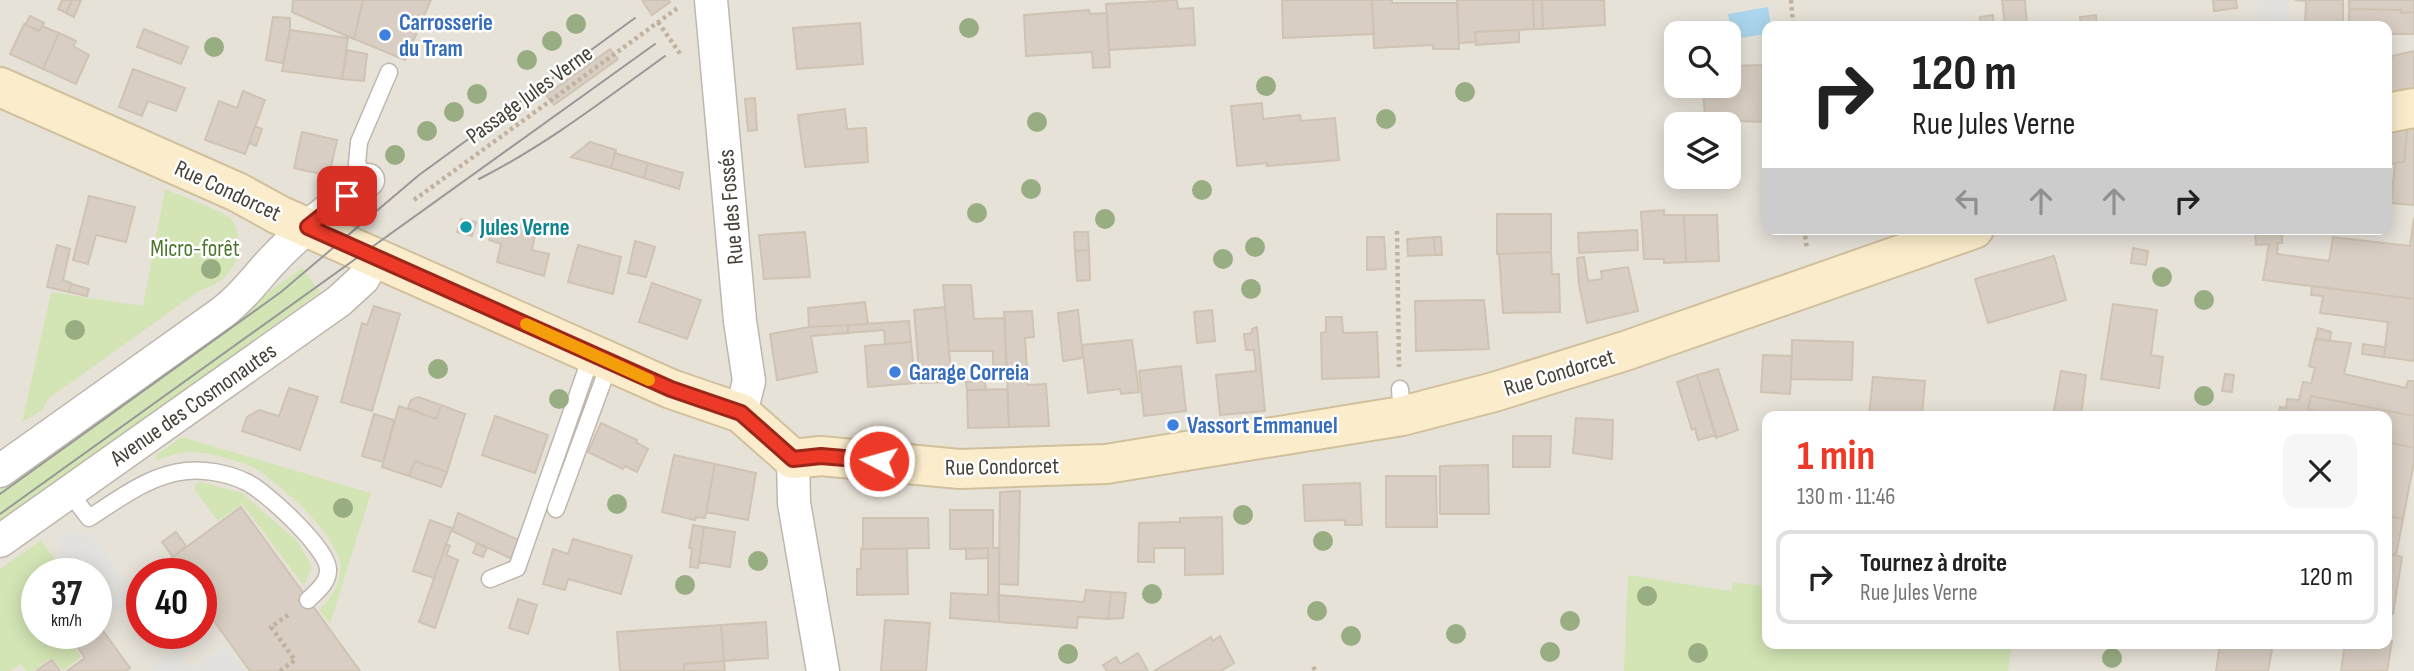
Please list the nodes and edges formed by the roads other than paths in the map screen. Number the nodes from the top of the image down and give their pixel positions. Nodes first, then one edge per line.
1 (711, 0) edge
2 (389, 72) dead end
3 (0, 87) edge
4 (2414, 108) edge
5 (2392, 112) edge
6 (368, 180) joint
7 (308, 227) junction
8 (1957, 235) edge
9 (375, 257) junction
10 (601, 358) junction
11 (741, 413) junction
12 (793, 459) junction
13 (0, 471) edge
14 (69, 492) junction
15 (556, 509) dead end
16 (0, 541) edge
17 (490, 579) dead end
18 (308, 600) road end
19 (824, 671) edge

1 - 11 street, Rue des Fossés
2 - 6 lane
3 - 7 street, Rue Condorcet
4 - 5 street
6 - 7 street
7 - 9 street, Rue Condorcet
7 - 13 street
8 - 12 street, Rue Condorcet
9 - 10 street, Rue Condorcet
9 - 14 street, Avenue des Cosmonautes
10 - 11 street, Rue Condorcet
10 - 15 lane
10 - 17 lane
11 - 12 street, Rue Condorcet
12 - 19 street
14 - 16 street, Avenue des Cosmonautes
14 - 18 lane

